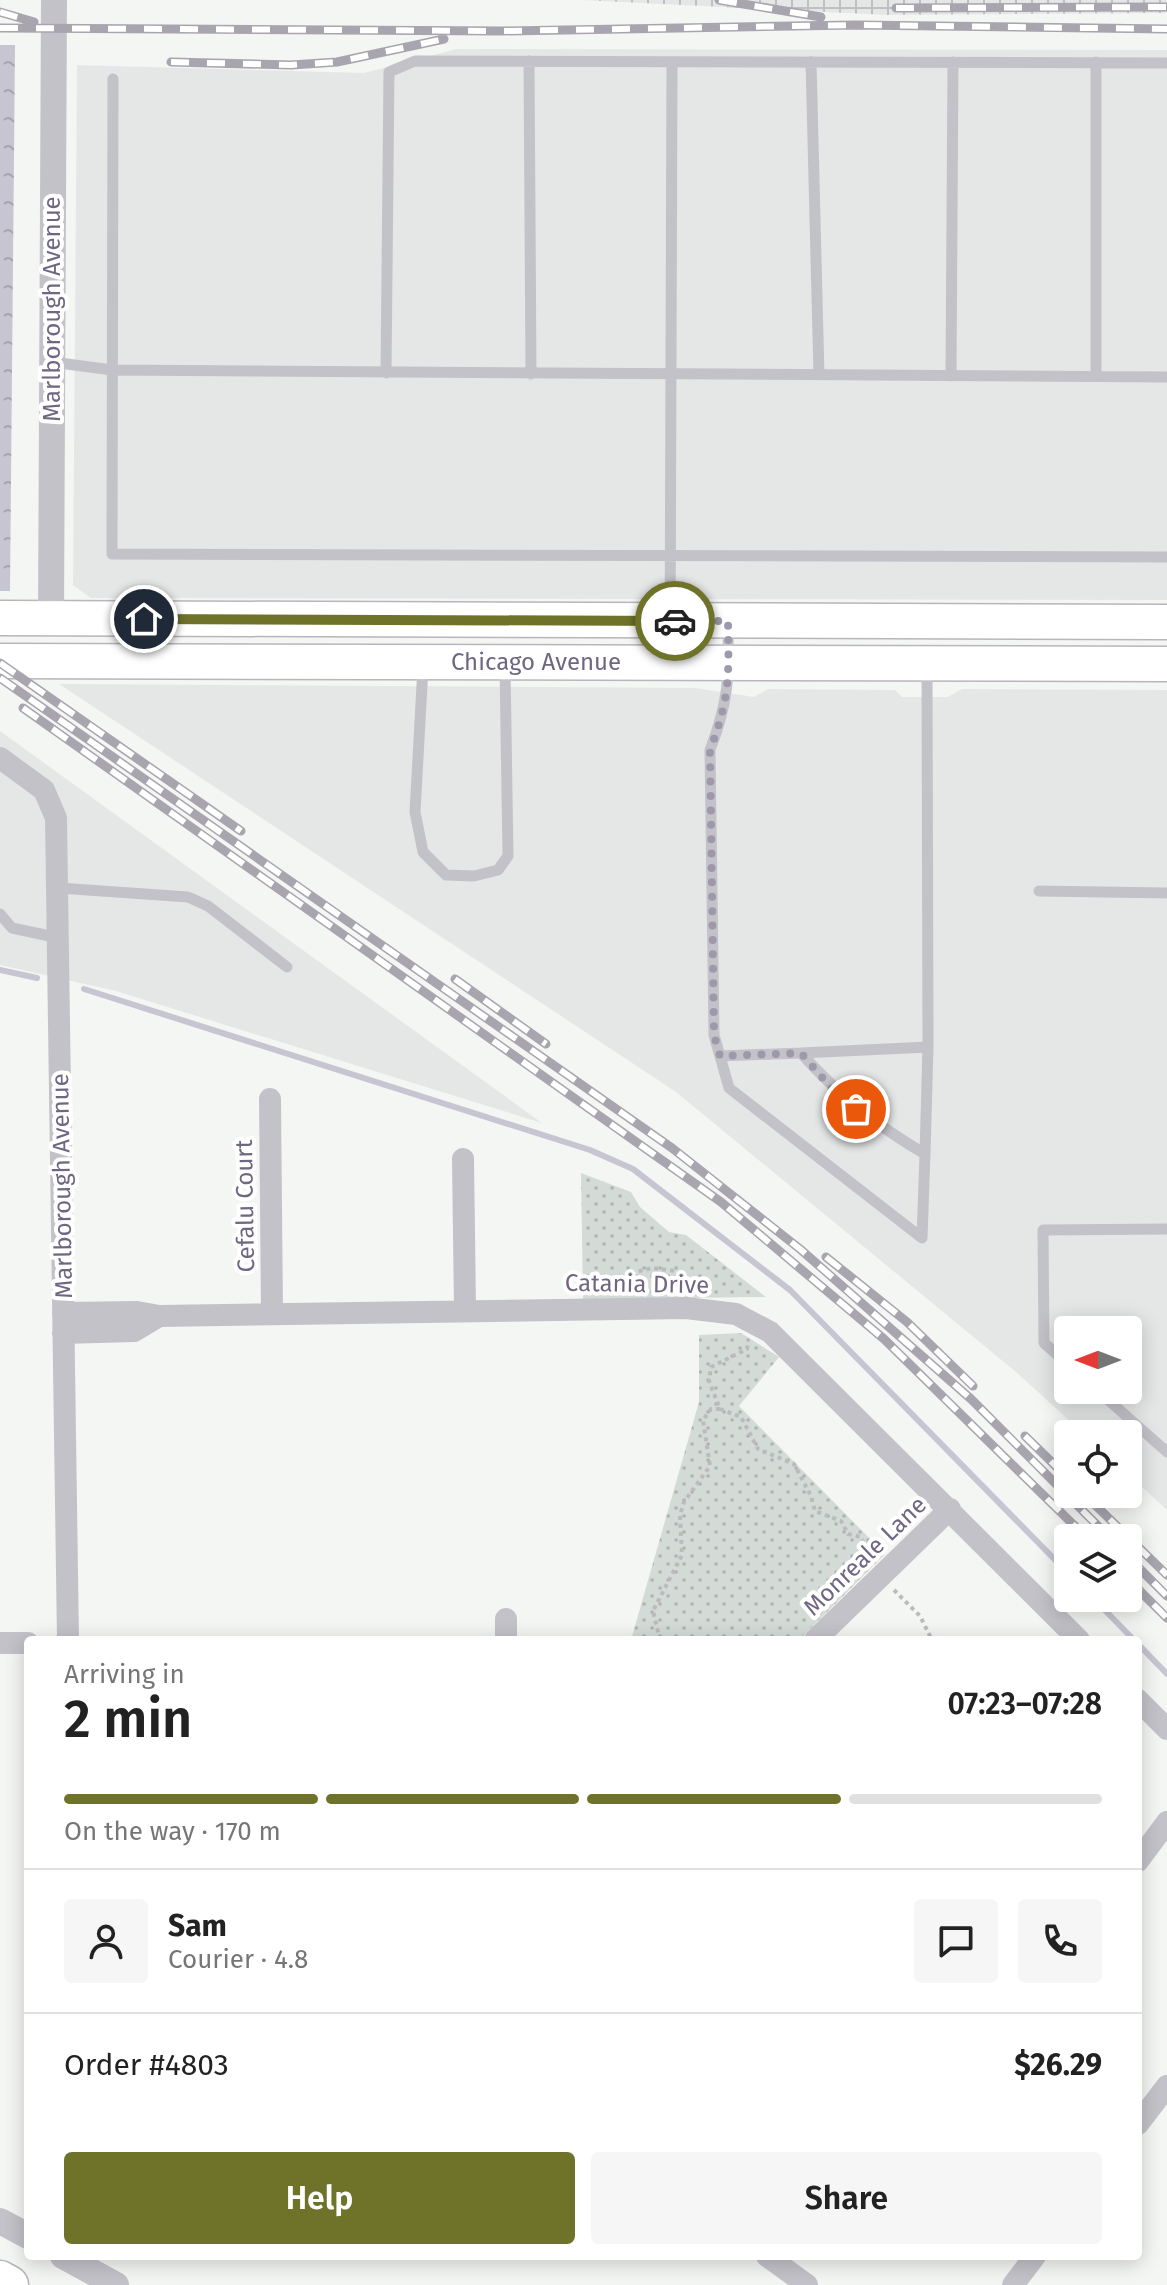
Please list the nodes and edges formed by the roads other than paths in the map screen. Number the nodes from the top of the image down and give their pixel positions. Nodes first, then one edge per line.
1 (54, 0) edge
2 (529, 61) junction
3 (672, 62) junction
4 (811, 62) junction
5 (953, 62) junction
6 (1096, 62) junction
7 (1167, 63) edge
8 (113, 79) dead end
9 (52, 362) junction
10 (112, 370) junction
11 (386, 373) junction
12 (531, 374) junction
13 (671, 374) junction
14 (819, 375) junction
15 (951, 376) junction
16 (1096, 376) junction
17 (1167, 377) edge
18 (1167, 557) edge
19 (671, 558) junction
20 (0, 618) edge
21 (51, 619) junction
22 (670, 621) junction
23 (728, 621) junction
24 (1167, 622) edge
25 (0, 661) edge
26 (228, 662) junction
27 (423, 662) junction
28 (506, 663) junction
29 (670, 663) junction
30 (729, 663) junction
31 (927, 664) junction
32 (1167, 664) edge
33 (0, 758) edge
34 (59, 888) junction
35 (1039, 891) dead end
36 (1167, 893) edge
37 (0, 914) edge
38 (59, 939) junction
39 (287, 967) dead end
40 (928, 1047) junction
41 (801, 1053) junction
42 (720, 1056) junction
43 (270, 1099) dead end
44 (925, 1154) junction
45 (463, 1159) dead end
46 (1167, 1229) edge
47 (465, 1310) junction
48 (272, 1313) junction
49 (63, 1323) junction
50 (1054, 1352) edge
51 (1113, 1404) edge
52 (1167, 1452) edge
53 (950, 1509) junction
54 (68, 1636) edge
55 (820, 1636) edge
56 (1075, 1636) edge
57 (0, 1643) edge
58 (24, 1643) edge
59 (1142, 1704) edge
60 (1167, 1729) edge
61 (1167, 1822) edge
62 (1142, 1856) edge
63 (1167, 2086) edge
64 (1142, 2119) edge
65 (0, 2221) edge
66 (24, 2234) edge
67 (71, 2260) edge
68 (773, 2260) edge
69 (1032, 2260) edge
70 (0, 2280) edge
71 (9, 2285) edge
72 (116, 2285) edge
73 (807, 2285) edge
74 (1013, 2285) edge

1 - 9 street, Marlborough Avenue
2 - 3 lane
2 - 11 lane
2 - 12 lane
3 - 4 lane
3 - 13 lane
4 - 5 lane
4 - 14 lane
5 - 6 lane
5 - 15 lane
6 - 7 lane
6 - 16 lane
8 - 10 lane
9 - 10 lane
9 - 21 street, Marlborough Avenue
10 - 11 lane
10 - 19 lane
11 - 12 lane
12 - 13 lane
13 - 14 lane
13 - 19 lane
14 - 15 lane
15 - 16 lane
16 - 17 lane
18 - 19 lane
19 - 22 lane
20 - 21 main road, Chicago Avenue
21 - 22 main road, Chicago Avenue
21 - 26 main road
22 - 23 main road, Chicago Avenue
22 - 29 lane
23 - 24 main road, Chicago Avenue
23 - 30 lane
25 - 26 main road, Chicago Avenue
26 - 27 main road, Chicago Avenue
27 - 28 main road, Chicago Avenue
27 - 28 lane
28 - 29 main road, Chicago Avenue
29 - 30 main road, Chicago Avenue
30 - 31 main road, Chicago Avenue
30 - 42 lane
31 - 32 main road, Chicago Avenue
31 - 40 lane
33 - 34 street, Marlborough Avenue
34 - 38 street, Marlborough Avenue
34 - 39 lane
35 - 36 lane
37 - 38 lane
38 - 49 street, Marlborough Avenue
40 - 41 lane
40 - 44 lane
41 - 42 lane
41 - 44 lane
42 - 44 lane
43 - 48 street, Cefalu Court
45 - 47 street
46 - 50 lane
47 - 48 street, Catania Drive
47 - 53 street, Catania Drive
48 - 49 street, Catania Drive
49 - 54 street, Marlborough Avenue
51 - 52 lane
53 - 55 street, Monreale Lane
53 - 56 street, Catania Drive
57 - 58 street
59 - 60 street
61 - 62 street
63 - 64 street
65 - 66 street
67 - 72 street
68 - 73 street
69 - 74 street
70 - 71 highway

